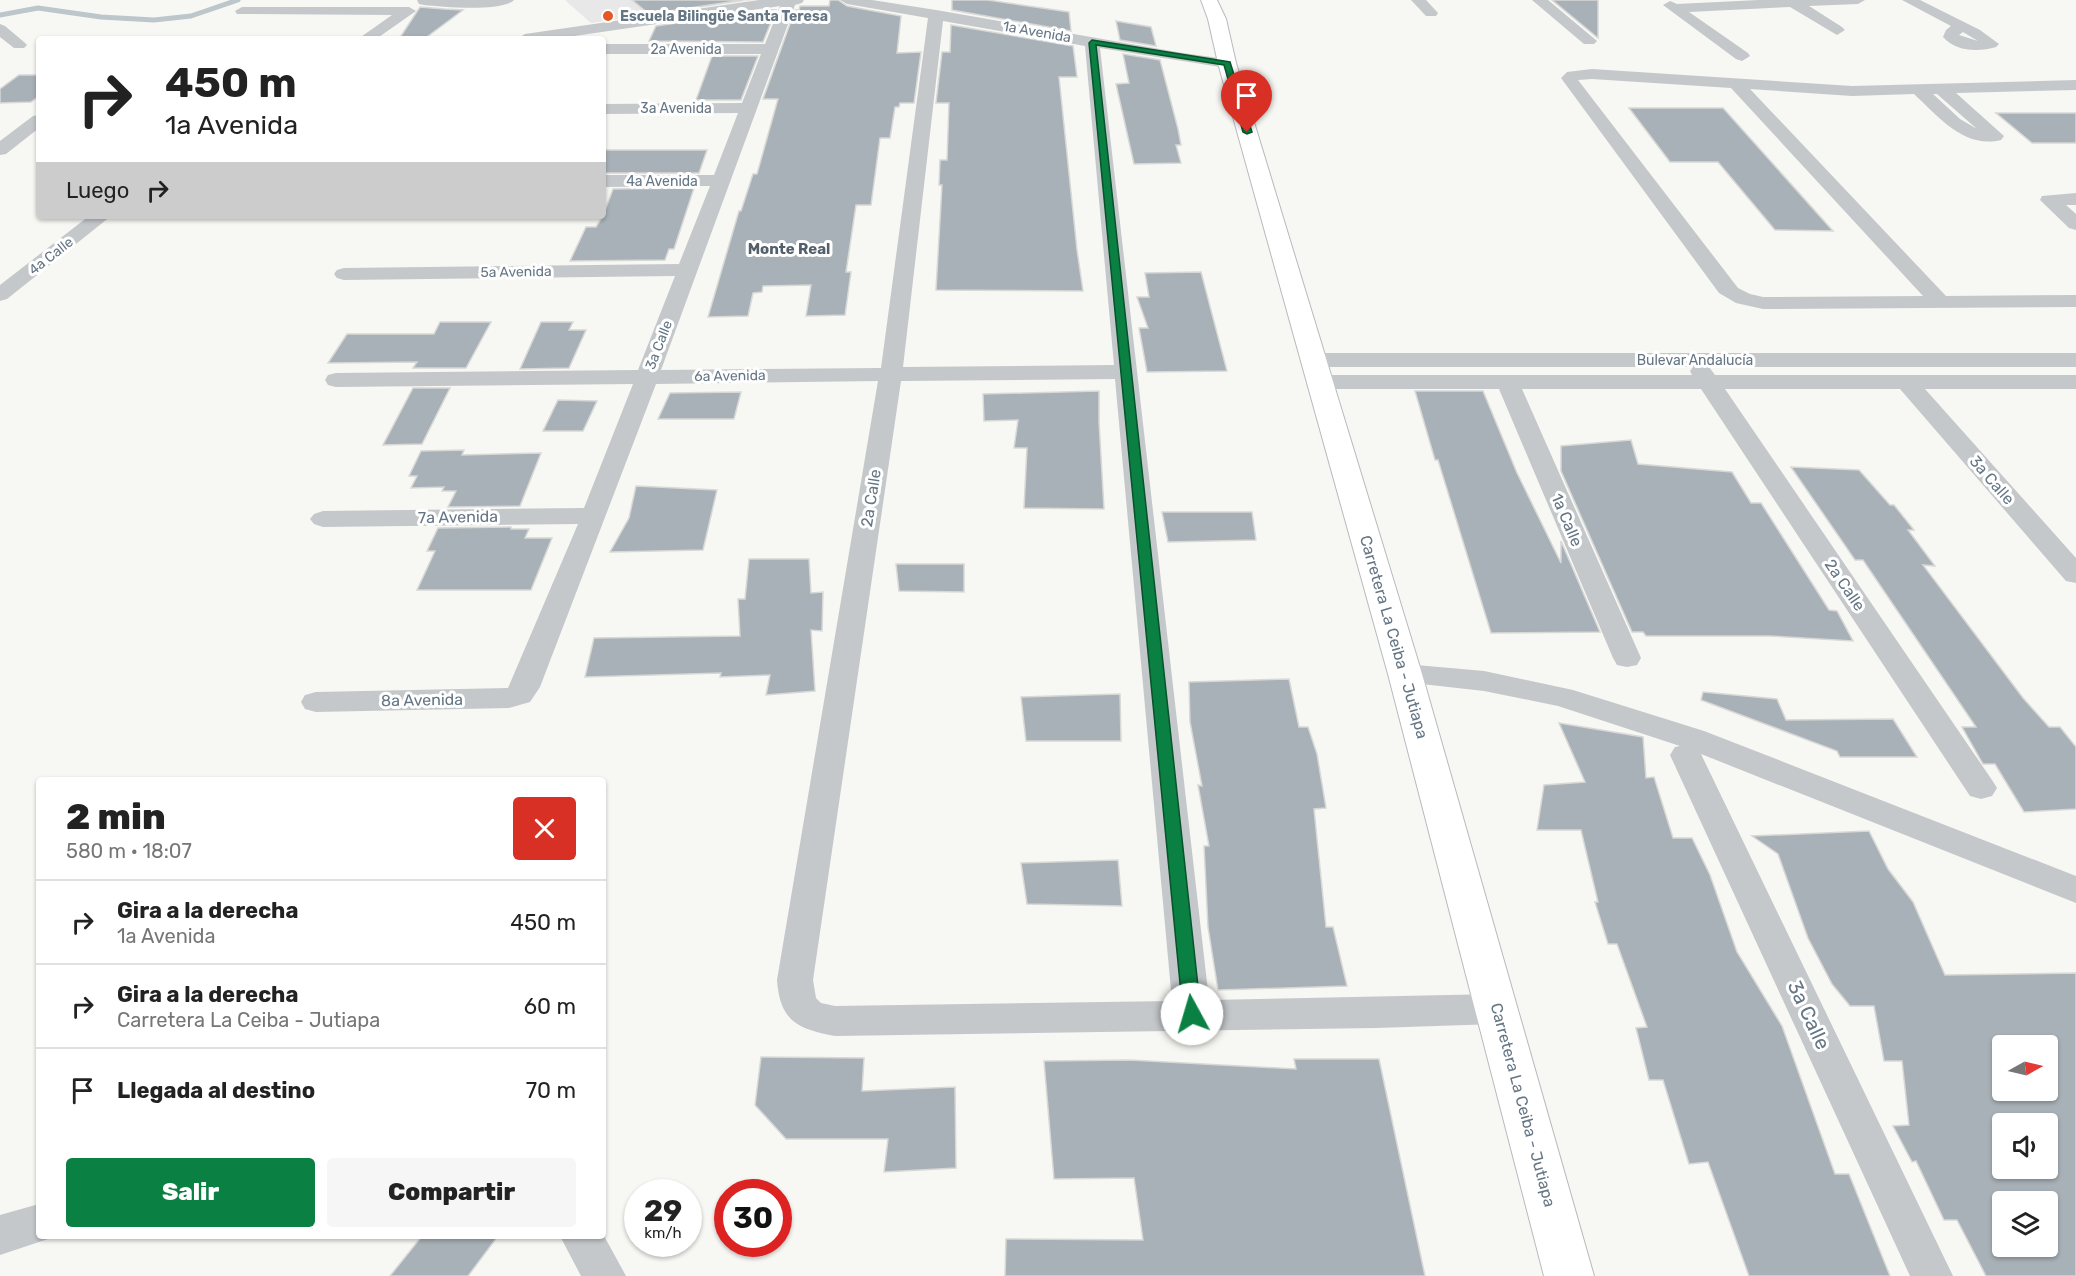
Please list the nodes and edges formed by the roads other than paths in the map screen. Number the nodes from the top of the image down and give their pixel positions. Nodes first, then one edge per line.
1 (507, 0) edge
2 (793, 0) edge
3 (847, 0) edge
4 (1209, 0) edge
5 (1418, 0) edge
6 (1539, 0) edge
7 (1858, 0) edge
8 (1909, 0) edge
9 (425, 1) edge
10 (1791, 1) edge
11 (1669, 4) edge
12 (242, 11) dead end
13 (409, 11) junction
14 (1431, 13) dead end
15 (936, 14) junction
16 (1961, 27) dead end
17 (1, 30) edge
18 (1837, 30) dead end
19 (371, 36) edge
20 (544, 36) edge
21 (1589, 41) dead end
22 (1092, 43) junction
23 (36, 46) edge
24 (606, 49) edge
25 (770, 49) junction
26 (1742, 56) dead end
27 (1227, 63) junction
28 (1735, 83) junction
29 (2076, 85) edge
30 (1941, 89) junction
31 (1919, 90) junction
32 (749, 108) junction
33 (606, 109) edge
34 (36, 122) edge
35 (0, 150) edge
36 (721, 180) junction
37 (606, 181) edge
38 (2076, 200) edge
39 (97, 219) edge
40 (2076, 224) edge
41 (688, 270) junction
42 (344, 274) dead end
43 (0, 295) edge
44 (1939, 300) junction
45 (2076, 301) edge
46 (2076, 360) edge
47 (1317, 371) junction
48 (1125, 372) junction
49 (1701, 372) junction
50 (891, 375) junction
51 (647, 377) junction
52 (336, 380) dead end
53 (2076, 382) edge
54 (1508, 383) junction
55 (1908, 384) junction
56 (594, 516) junction
57 (322, 519) dead end
58 (2076, 575) edge
59 (1627, 658) dead end
60 (1406, 674) junction
61 (525, 687) joint
62 (316, 702) dead end
63 (1686, 755) dead end
64 (1981, 788) dead end
65 (2076, 890) edge
66 (1496, 1009) junction
67 (1192, 1014) junction
68 (36, 1223) edge
69 (0, 1235) edge
70 (583, 1239) edge
71 (605, 1276) edge
72 (1569, 1276) edge
73 (1932, 1276) edge

1 - 9 street
2 - 20 street
2 - 25 street, 3a Calle
3 - 15 street, 1a Avenida
4 - 27 main road, Carretera La Ceiba - Jutiapa
5 - 14 street
6 - 21 street
7 - 10 street
8 - 16 street
9 - 13 street
10 - 11 street
10 - 18 street
11 - 26 street
12 - 13 street
13 - 19 street
15 - 22 street, 1a Avenida
15 - 50 street, 2a Calle
17 - 23 street
22 - 27 street, 1a Avenida
22 - 48 street
24 - 25 street, 2a Avenida
25 - 32 street, 3a Calle
27 - 47 main road, Carretera La Ceiba - Jutiapa
28 - 31 street
28 - 44 street
28 - 44 street
29 - 30 street
30 - 31 street
30 - 31 street
32 - 33 street, 3a Avenida
32 - 36 street, 3a Calle
34 - 35 street
36 - 37 street, 4a Avenida
36 - 41 street, 3a Calle
38 - 40 street
39 - 43 street, 4a Calle
41 - 42 street, 5a Avenida
41 - 51 street, 3a Calle
44 - 45 street
46 - 49 street, Bulevar Andalucía
47 - 49 street, Bulevar Andalucía
47 - 54 street, Bulevar Andalucía
47 - 60 main road, Carretera La Ceiba - Jutiapa
48 - 50 street, 6a Avenida
48 - 67 street
49 - 54 street, Bulevar Andalucía
49 - 55 street, Bulevar Andalucía
49 - 64 street, 2a Calle
50 - 51 street, 6a Avenida
50 - 67 street, 2a Calle
51 - 52 street, 6a Avenida
51 - 56 street, 3a Calle
53 - 55 street, Bulevar Andalucía
54 - 59 street, 1a Calle
55 - 58 street, 3a Calle
56 - 57 street, 7a Avenida
56 - 61 street, 3a Calle
60 - 65 street
60 - 66 main road, Carretera La Ceiba - Jutiapa
61 - 62 street, 8a Avenida
63 - 73 street, 3a Calle
66 - 67 street
66 - 72 main road, Carretera La Ceiba - Jutiapa
68 - 69 street
70 - 71 street

